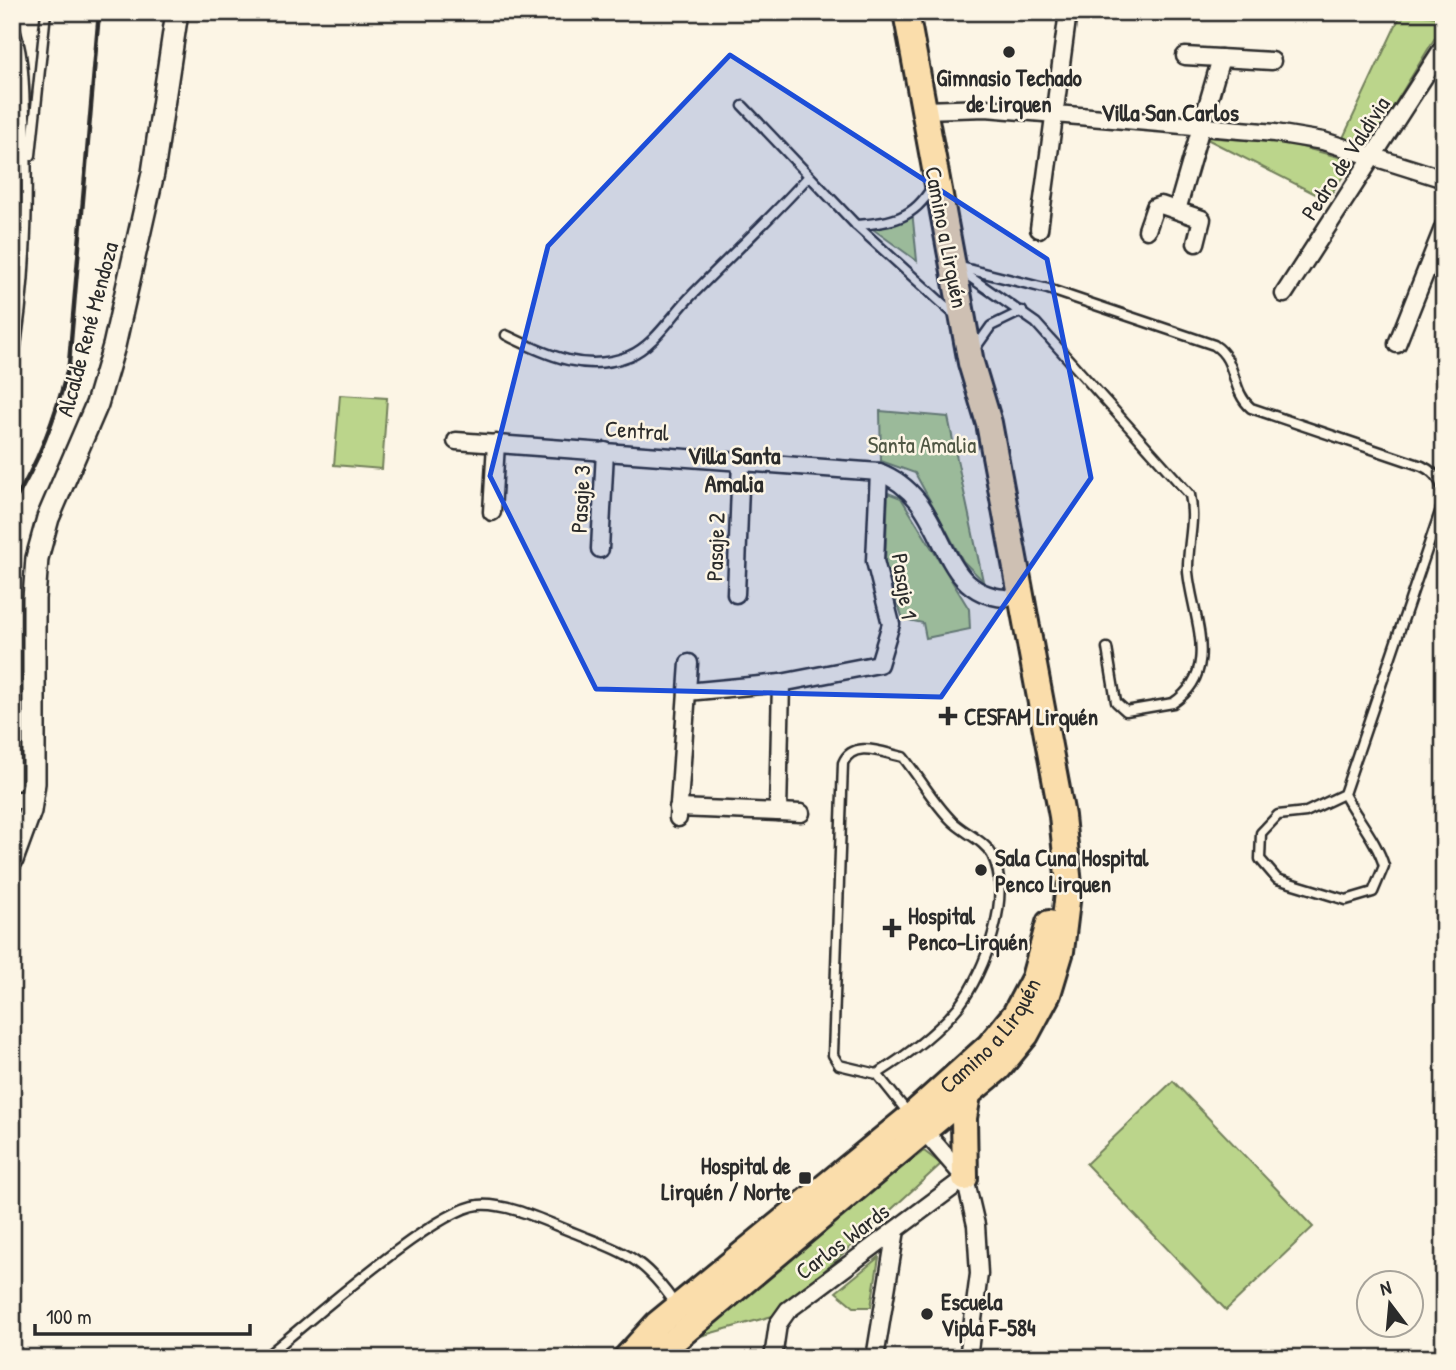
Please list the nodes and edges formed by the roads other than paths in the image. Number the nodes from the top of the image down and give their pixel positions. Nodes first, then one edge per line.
1 (46, 12) edge
2 (177, 12) edge
3 (906, 12) edge
4 (1068, 12) edge
5 (12, 21) edge
6 (1444, 46) edge
7 (1185, 56) dead end
8 (1221, 58) junction
9 (1272, 61) dead end
10 (743, 106) dead end
11 (924, 110) junction
12 (1055, 114) junction
13 (1201, 126) junction
14 (1373, 156) junction
15 (808, 177) junction
16 (936, 178) junction
17 (1444, 178) edge
18 (28, 182) junction
19 (1177, 210) junction
20 (856, 225) junction
21 (1444, 226) edge
22 (1039, 229) dead end
23 (1147, 230) dead end
24 (1196, 243) dead end
25 (953, 265) junction
26 (1284, 294) dead end
27 (1022, 312) junction
28 (963, 322) junction
29 (506, 335) dead end
30 (1397, 344) dead end
31 (971, 363) junction
32 (12, 370) edge
33 (456, 441) dead end
34 (496, 443) junction
35 (605, 451) junction
36 (741, 460) junction
37 (879, 472) junction
38 (492, 512) dead end
39 (600, 549) dead end
40 (736, 594) dead end
41 (1005, 598) junction
42 (1107, 648) dead end
43 (689, 663) dead end
44 (781, 683) junction
45 (687, 692) junction
46 (1344, 794) junction
47 (22, 800) edge
48 (778, 812) junction
49 (801, 813) dead end
50 (12, 860) edge
51 (877, 1074) junction
52 (968, 1095) junction
53 (918, 1124) junction
54 (965, 1178) junction
55 (896, 1230) junction
56 (678, 1307) junction
57 (264, 1358) edge
58 (626, 1358) edge
59 (653, 1358) edge
60 (773, 1358) edge
61 (875, 1358) edge
62 (968, 1358) edge

1 - 18 lane
2 - 47 street, Alcalde René Mendoza
3 - 11 main road, Camino a Lirquén
4 - 12 street
5 - 18 lane
6 - 14 street, Pedro de Valdivia
7 - 8 street
8 - 9 street
8 - 13 street
10 - 15 lane
11 - 12 street
11 - 16 main road, Camino a Lirquén
12 - 13 street
12 - 22 street
13 - 14 street
13 - 19 street
14 - 17 street
14 - 26 street, Pedro de Valdivia
15 - 20 lane
15 - 29 lane
16 - 20 lane
16 - 25 main road, Camino a Lirquén
18 - 32 lane
19 - 23 street
19 - 24 street
20 - 28 lane
21 - 30 street
25 - 27 lane
25 - 28 main road, Camino a Lirquén
25 - 46 lane
27 - 31 lane
27 - 42 lane
28 - 31 main road, Camino a Lirquén
31 - 41 main road, Camino a Lirquén
31 - 52 main road, Camino a Lirquén
33 - 34 street, Central
34 - 35 street, Central
34 - 38 street
35 - 36 street, Central
35 - 39 street, Pasaje 3
36 - 37 street, Central
36 - 40 street, Pasaje 2
37 - 41 street, Central
37 - 44 street, Pasaje 1
41 - 53 main road, Camino a Lirquén
43 - 45 street
44 - 45 street
44 - 48 street
45 - 48 street
46 - 46 lane
47 - 50 street, Alcalde René Mendoza
48 - 49 street
51 - 51 lane
51 - 53 lane
52 - 53 main road, Camino a Lirquén
52 - 54 main road
53 - 54 street
53 - 56 main road, Camino a Lirquén
53 - 59 main road, Camino a Lirquén
54 - 55 street, Carlos Wards
54 - 62 street
55 - 60 street, Carlos Wards
55 - 61 street
56 - 57 lane
56 - 58 main road, Camino a Lirquén

